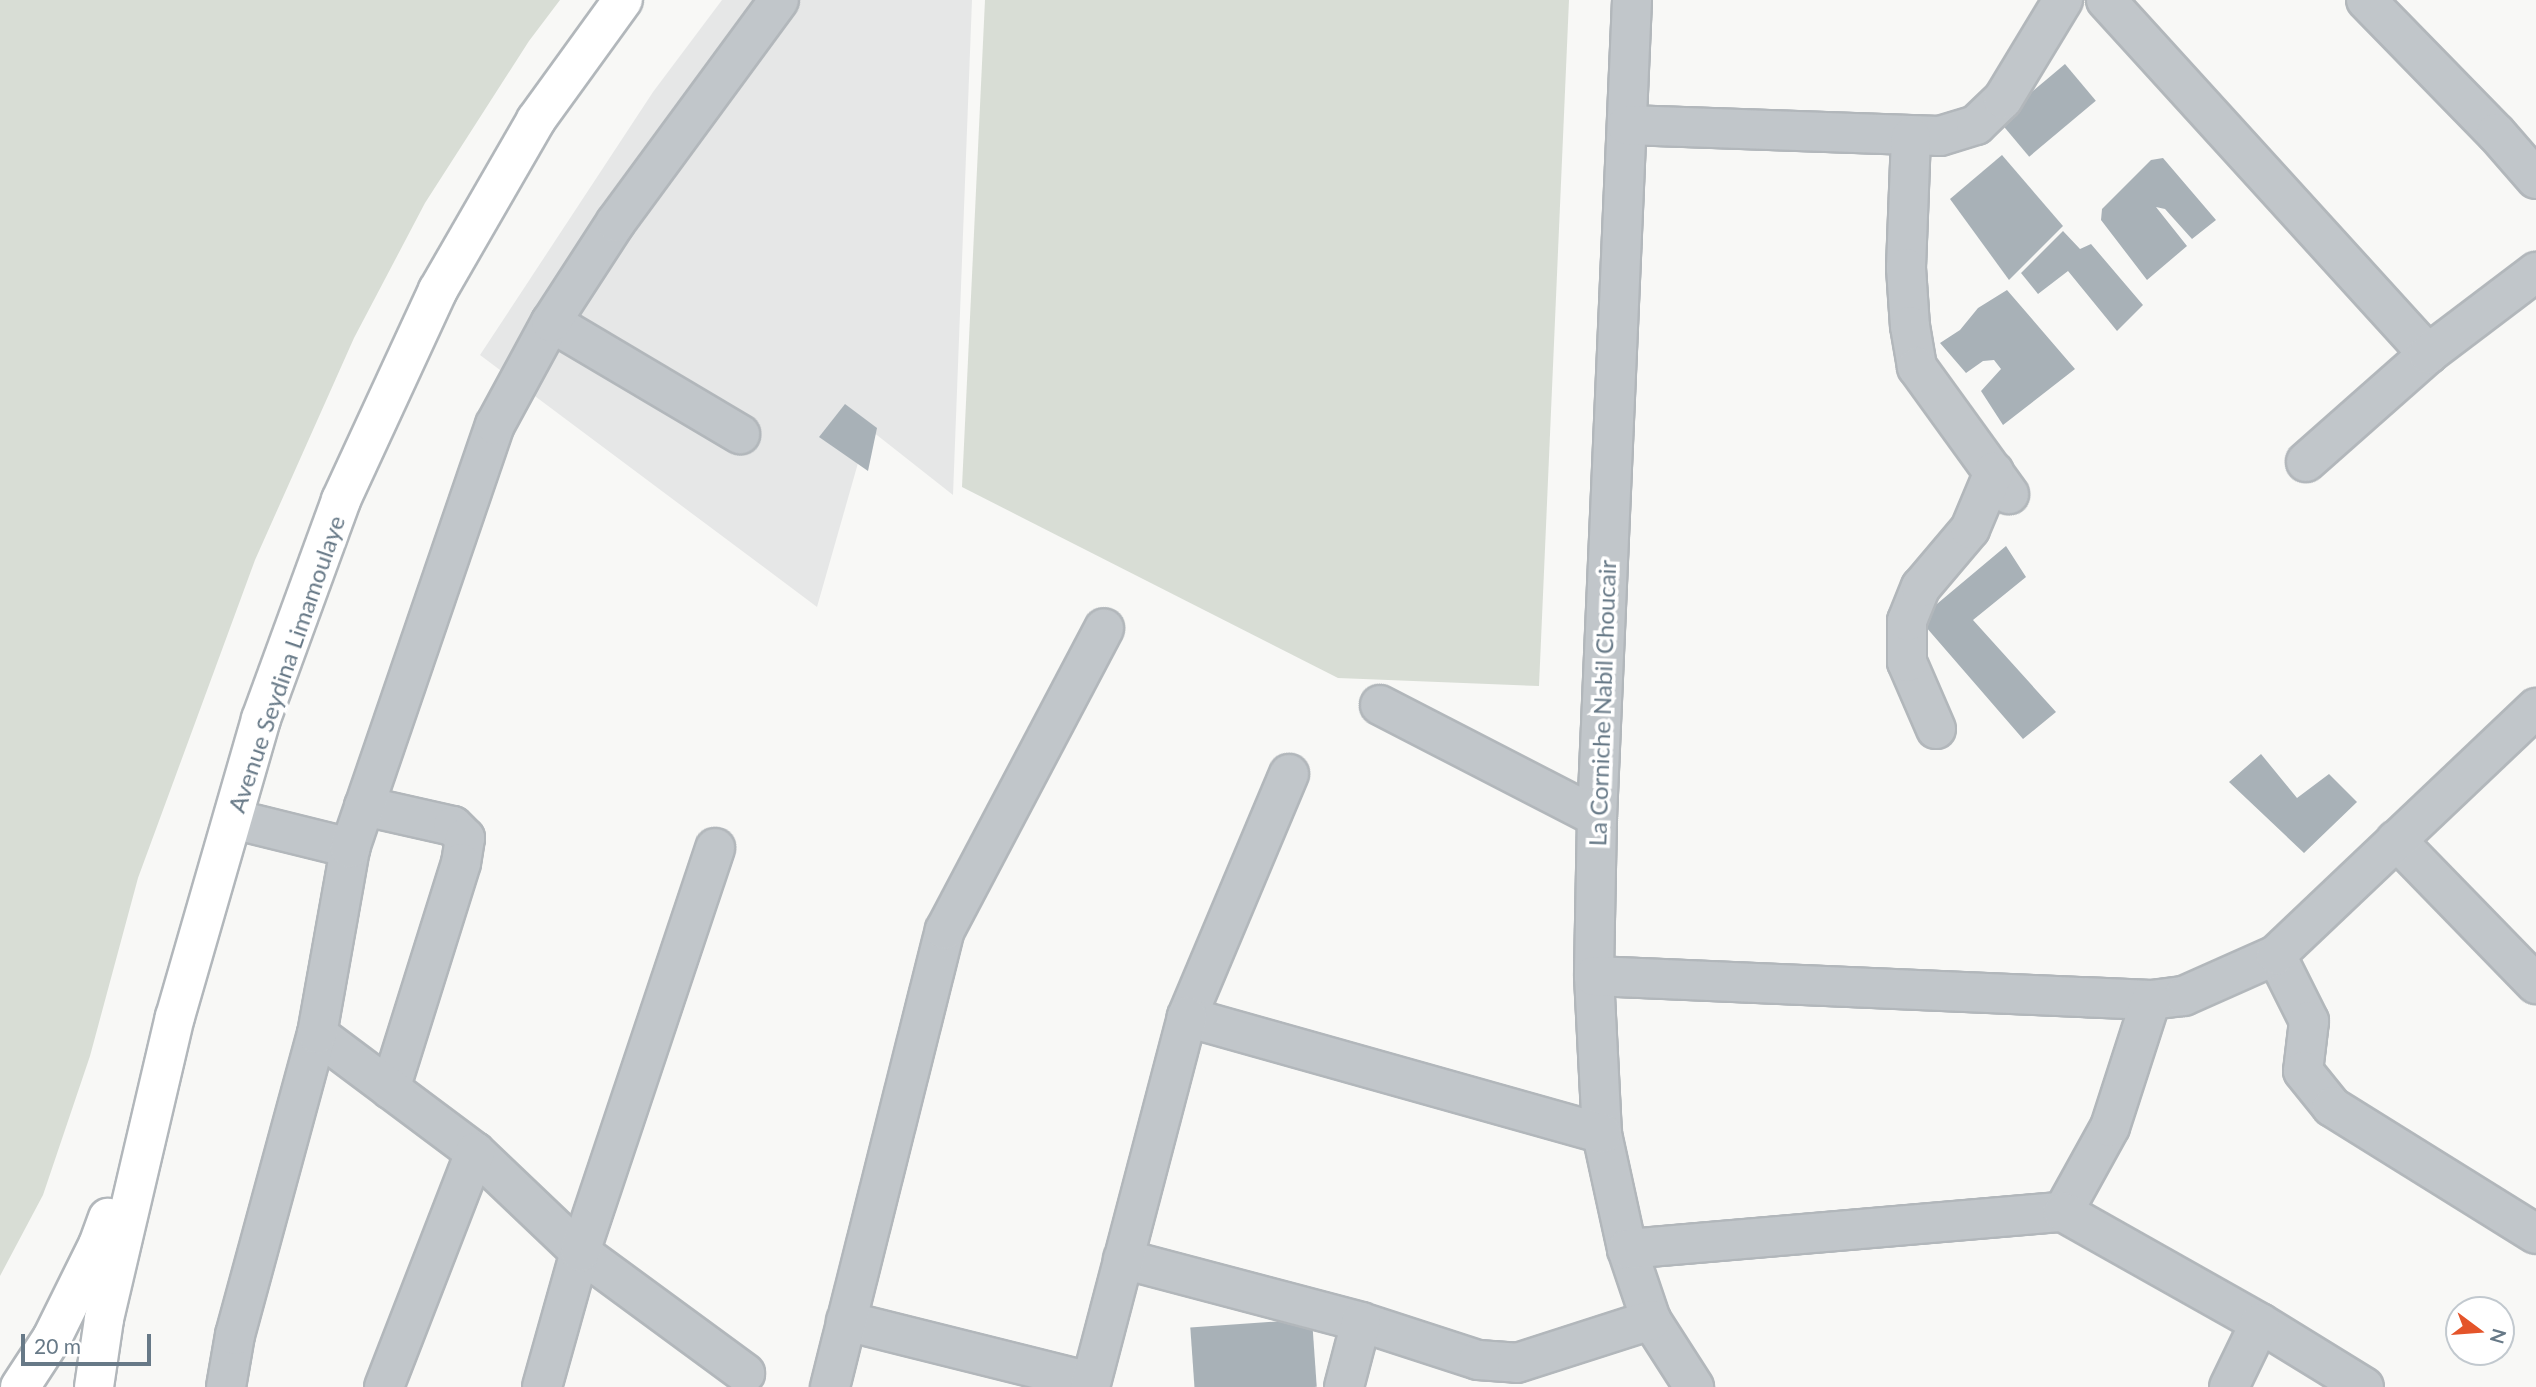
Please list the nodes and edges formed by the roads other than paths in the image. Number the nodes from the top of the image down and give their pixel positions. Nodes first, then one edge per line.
1 (624, 0) edge
2 (779, 0) edge
3 (1632, 0) edge
4 (2063, 0) edge
5 (2106, 0) edge
6 (2367, 0) edge
7 (1627, 125) junction
8 (1911, 137) junction
9 (2536, 179) edge
10 (2536, 272) edge
11 (551, 322) junction
12 (2428, 354) junction
13 (740, 434) dead end
14 (2305, 462) dead end
15 (1104, 628) dead end
16 (1380, 705) dead end
17 (2536, 708) edge
18 (1936, 729) dead end
19 (1289, 774) dead end
20 (364, 806) junction
21 (1597, 817) junction
22 (233, 819) junction
23 (2396, 840) junction
24 (350, 848) junction
25 (715, 848) dead end
26 (2276, 955) junction
27 (1594, 976) junction
28 (2536, 984) edge
29 (2151, 1000) junction
30 (175, 1017) junction
31 (1187, 1017) junction
32 (317, 1034) junction
33 (390, 1089) junction
34 (1602, 1134) junction
35 (475, 1152) junction
36 (2063, 1212) junction
37 (2536, 1234) edge
38 (1627, 1249) junction
39 (580, 1252) junction
40 (1123, 1259) junction
41 (1651, 1320) junction
42 (846, 1321) junction
43 (1360, 1322) junction
44 (2260, 1323) junction
45 (745, 1373) dead end
46 (1090, 1385) edge
47 (20, 1387) edge
48 (94, 1387) edge
49 (226, 1387) edge
50 (384, 1387) edge
51 (542, 1387) edge
52 (830, 1387) edge
53 (1343, 1387) edge
54 (1694, 1387) edge
55 (2229, 1387) edge
56 (2364, 1387) edge

1 - 22 highway, Avenue Seydina Limamoulaye
2 - 11 street
3 - 7 street, La Corniche Nabil Choucair
4 - 8 street
5 - 12 street
6 - 9 street
7 - 8 street
7 - 21 street, La Corniche Nabil Choucair
8 - 18 street
10 - 12 street
11 - 13 street
11 - 20 street
12 - 14 street
15 - 42 street
16 - 21 street
17 - 23 street
19 - 31 street
20 - 24 street
20 - 33 street
21 - 27 street, La Corniche Nabil Choucair
22 - 24 street
22 - 30 highway, Avenue Seydina Limamoulaye
23 - 26 street
23 - 28 street
24 - 32 street
25 - 39 street
26 - 29 street
26 - 37 street
27 - 29 street
27 - 34 street, La Corniche Nabil Choucair
29 - 36 street
30 - 47 highway
30 - 48 highway, Avenue Seydina Limamoulaye
31 - 34 street
31 - 40 street
32 - 33 street
32 - 49 street
33 - 35 street
34 - 38 street, La Corniche Nabil Choucair
35 - 39 street
35 - 50 street
36 - 38 street
36 - 44 street
38 - 41 street, La Corniche Nabil Choucair
39 - 45 street
39 - 51 street
40 - 43 street
40 - 46 street
41 - 43 street
41 - 54 street, La Corniche Nabil Choucair
42 - 46 street
42 - 52 street
43 - 53 street
44 - 55 street
44 - 56 street

